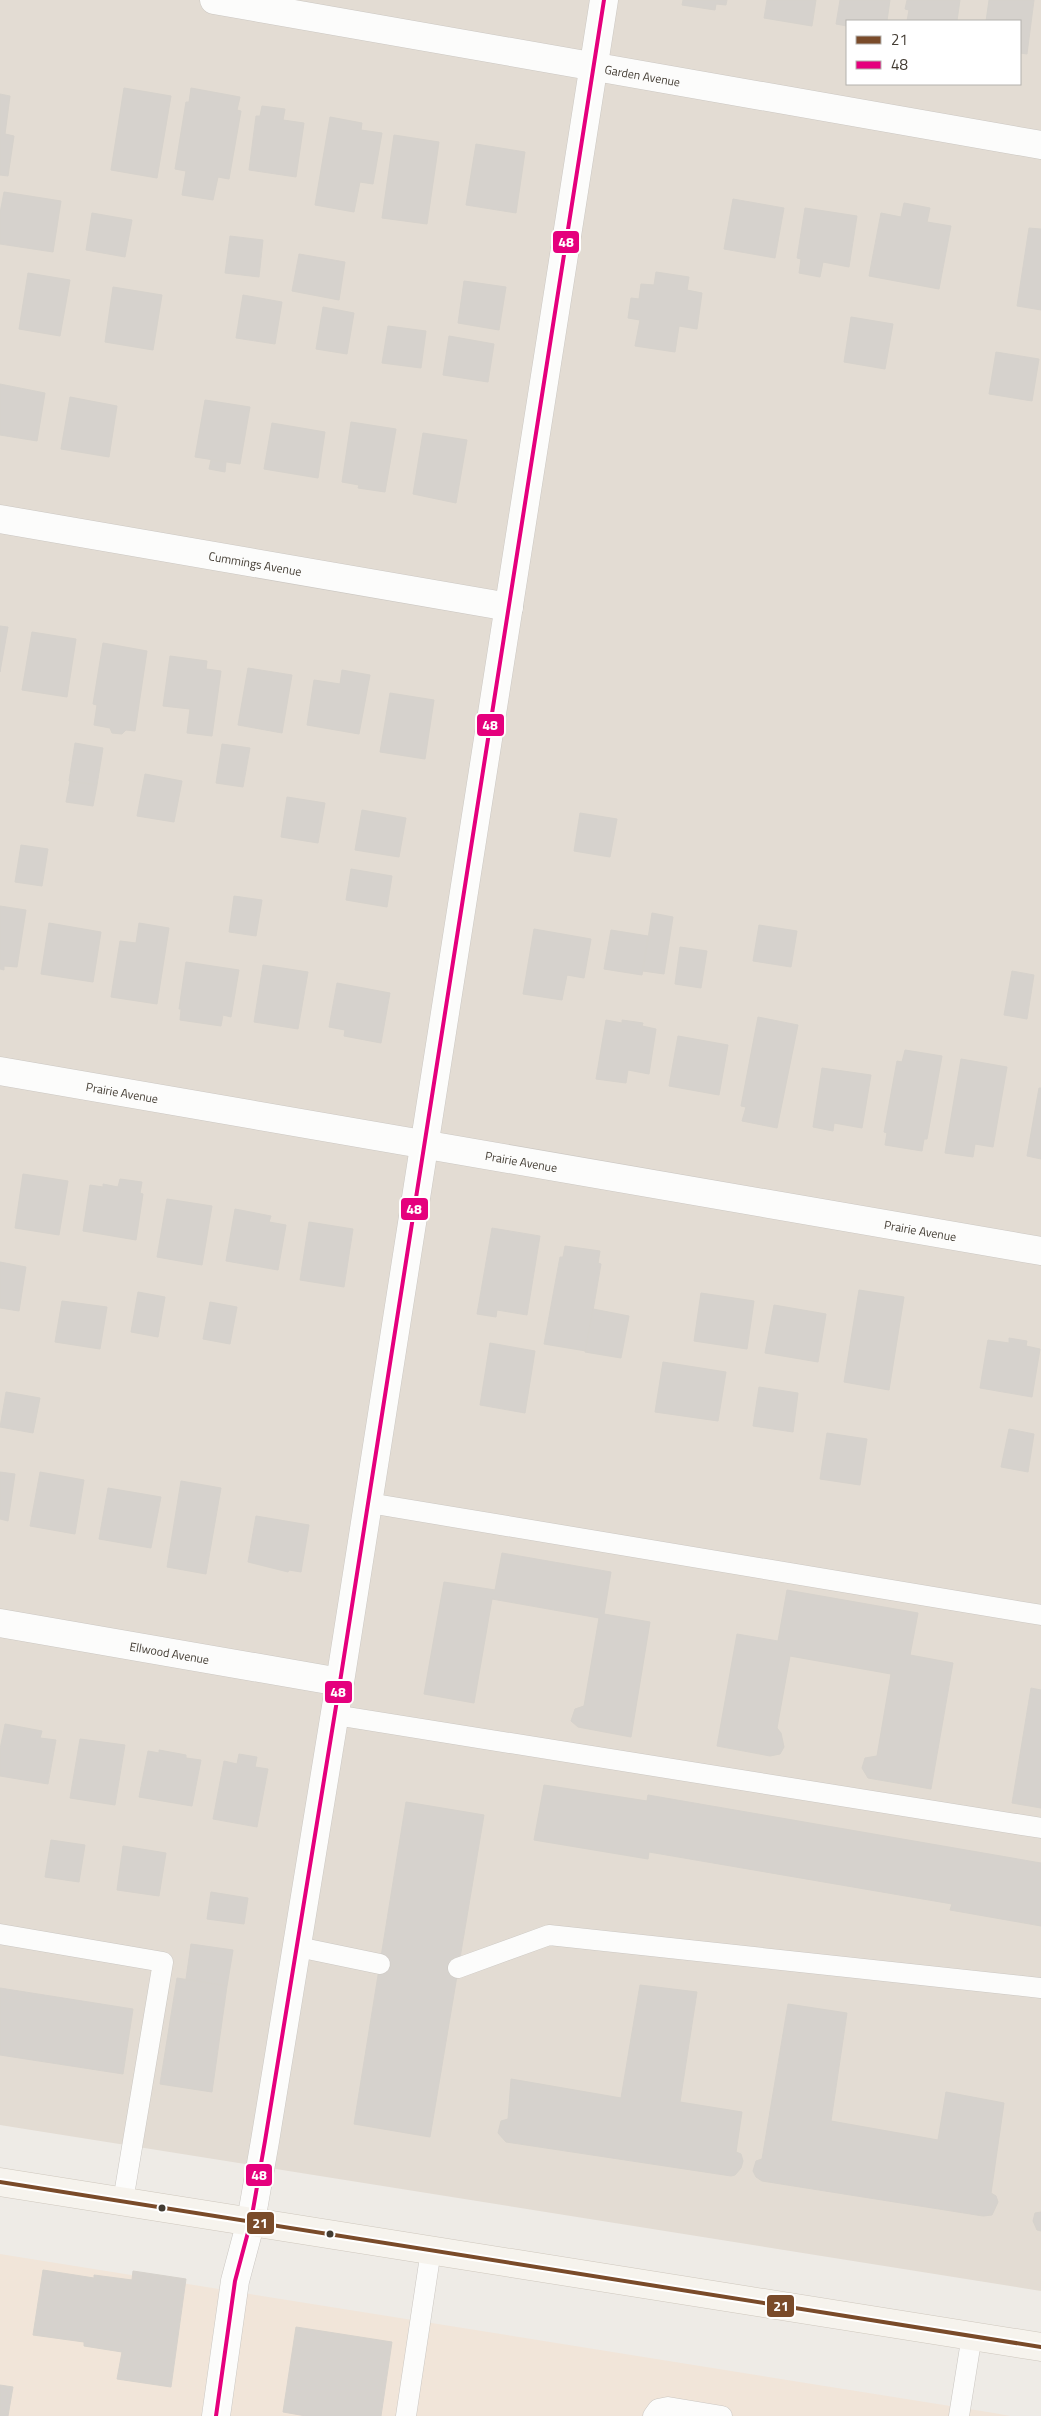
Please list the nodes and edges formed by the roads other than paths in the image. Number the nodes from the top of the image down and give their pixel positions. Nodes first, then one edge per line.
1 (214, 0) edge
2 (604, 0) edge
3 (594, 66) junction
4 (1041, 145) edge
5 (0, 519) edge
6 (509, 607) junction
7 (0, 1071) edge
8 (426, 1144) junction
9 (1041, 1251) edge
10 (369, 1503) junction
11 (1041, 1615) edge
12 (0, 1623) edge
13 (340, 1682) junction
14 (335, 1715) junction
15 (1041, 1828) edge
16 (0, 1934) edge
17 (298, 1947) junction
18 (380, 1964) dead end
19 (458, 1968) dead end
20 (1041, 1988) edge
21 (0, 2182) edge
22 (123, 2201) junction
23 (251, 2221) junction
24 (431, 2250) junction
25 (972, 2335) junction
26 (1041, 2347) edge
27 (216, 2416) edge
28 (406, 2416) edge
29 (653, 2416) edge
30 (722, 2416) edge
31 (959, 2416) edge

1 - 3 street, Garden Avenue
2 - 3 street
3 - 4 street, Garden Avenue
3 - 6 street
5 - 6 street, Cummings Avenue
6 - 8 street
7 - 8 street, Prairie Avenue
8 - 9 street, Prairie Avenue
8 - 10 street
10 - 11 lane
10 - 13 street
12 - 13 street, Ellwood Avenue
13 - 14 street
14 - 15 lane
14 - 17 street
16 - 22 lane
17 - 18 lane
17 - 23 street
19 - 20 lane
21 - 22 main road
22 - 23 main road
23 - 24 main road
23 - 27 street
24 - 25 main road
24 - 28 lane
25 - 26 main road
25 - 31 lane
29 - 30 lane

